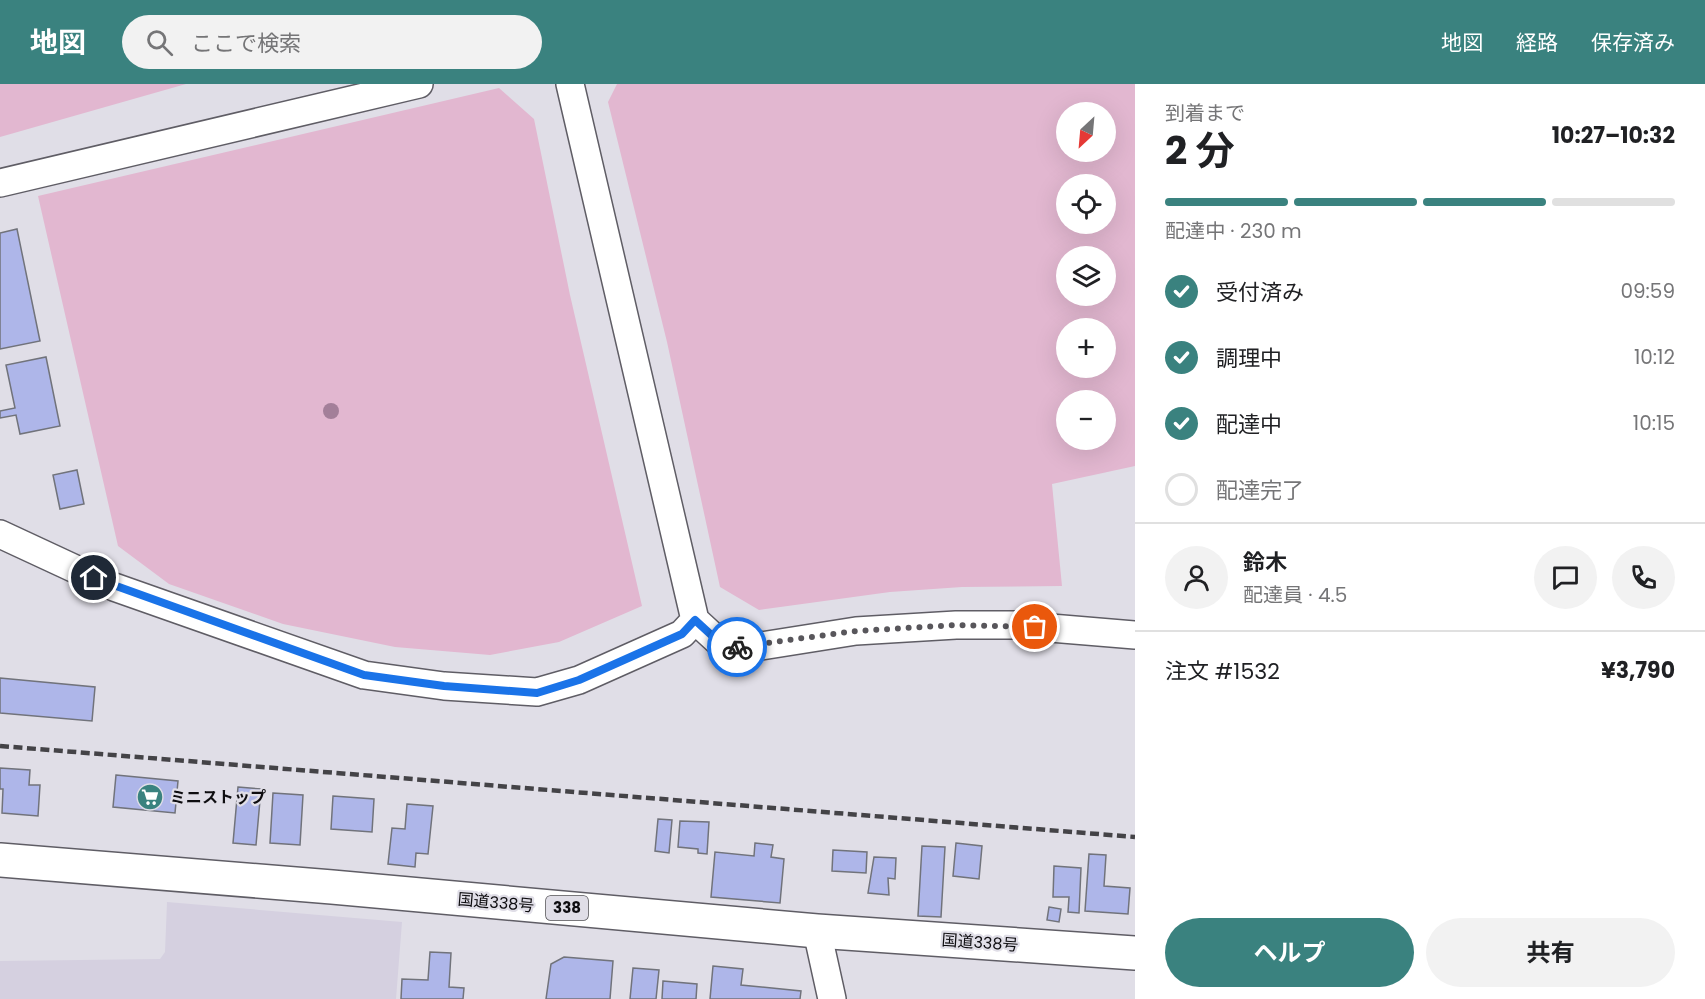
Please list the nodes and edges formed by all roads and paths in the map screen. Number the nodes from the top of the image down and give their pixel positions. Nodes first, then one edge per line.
1 (419, 84) edge
2 (570, 84) edge
3 (0, 183) edge
4 (0, 534) edge
5 (695, 620) junction
6 (1135, 635) edge
7 (0, 860) edge
8 (817, 931) junction
9 (1135, 953) edge
10 (832, 999) edge

1 - 3 street
2 - 5 street
4 - 5 street
5 - 6 street
7 - 8 highway, 国道338号 / 338
8 - 9 highway, 国道338号 / 338
8 - 10 street

